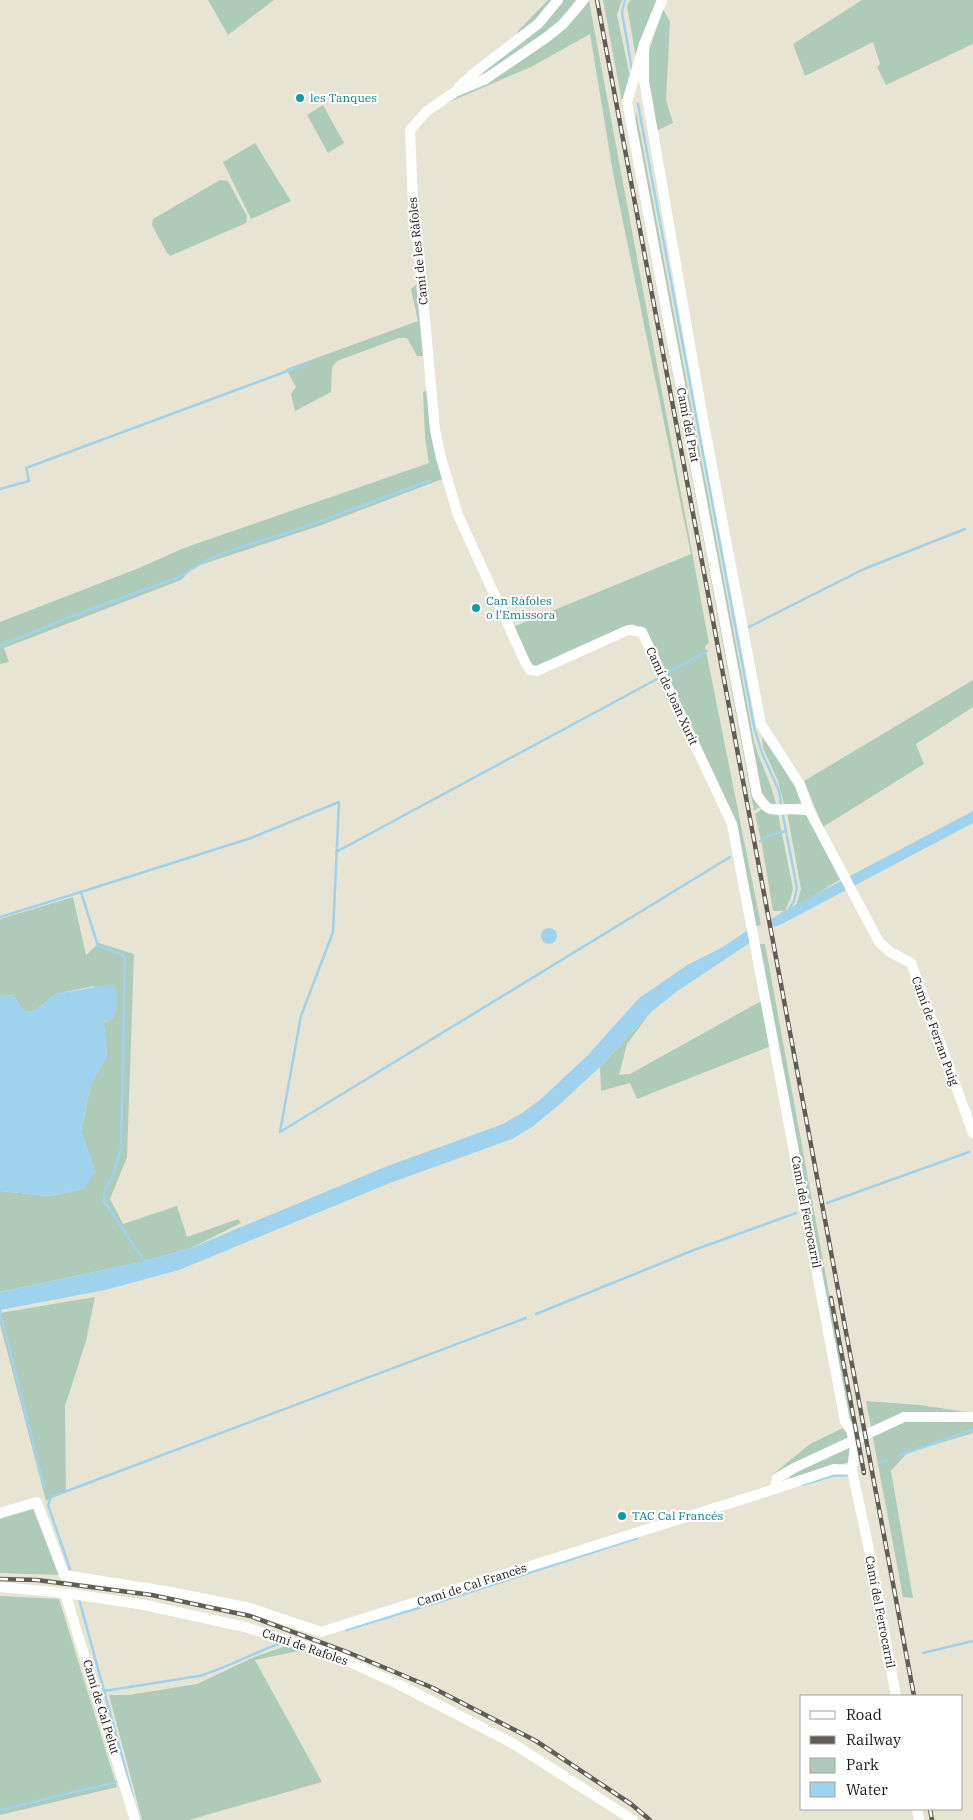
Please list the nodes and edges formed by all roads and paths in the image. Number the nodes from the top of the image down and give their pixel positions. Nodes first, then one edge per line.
1 (558, 0) edge
2 (583, 0) edge
3 (662, 0) edge
4 (644, 44) junction
5 (455, 92) junction
6 (458, 515) joint
7 (809, 810) junction
8 (757, 953) joint
9 (973, 1133) edge
10 (973, 1417) edge
11 (852, 1470) junction
12 (775, 1489) junction
13 (0, 1513) edge
14 (0, 1588) edge
15 (66, 1593) junction
16 (896, 1695) edge
17 (135, 1820) edge
18 (633, 1820) edge

1 - 5 street
2 - 5 street, Camí de les Ràfoles
3 - 4 street, Camí del Prat
4 - 7 street, Camí de Ferran Puig
4 - 7 street, Camí del Prat
5 - 6 street, Camí de les Ràfoles
6 - 8 street, Camí de Joan Xurit
7 - 9 street, Camí de Ferran Puig
8 - 11 street, Camí del Ferrocarril
10 - 12 street
11 - 12 street
11 - 16 street, Camí del Ferrocarril
12 - 13 street, Camí de Cal Francès
14 - 15 street, Camí de Rafoles
15 - 17 street, Camí de Cal Pelut
15 - 18 street, Camí de Rafoles

